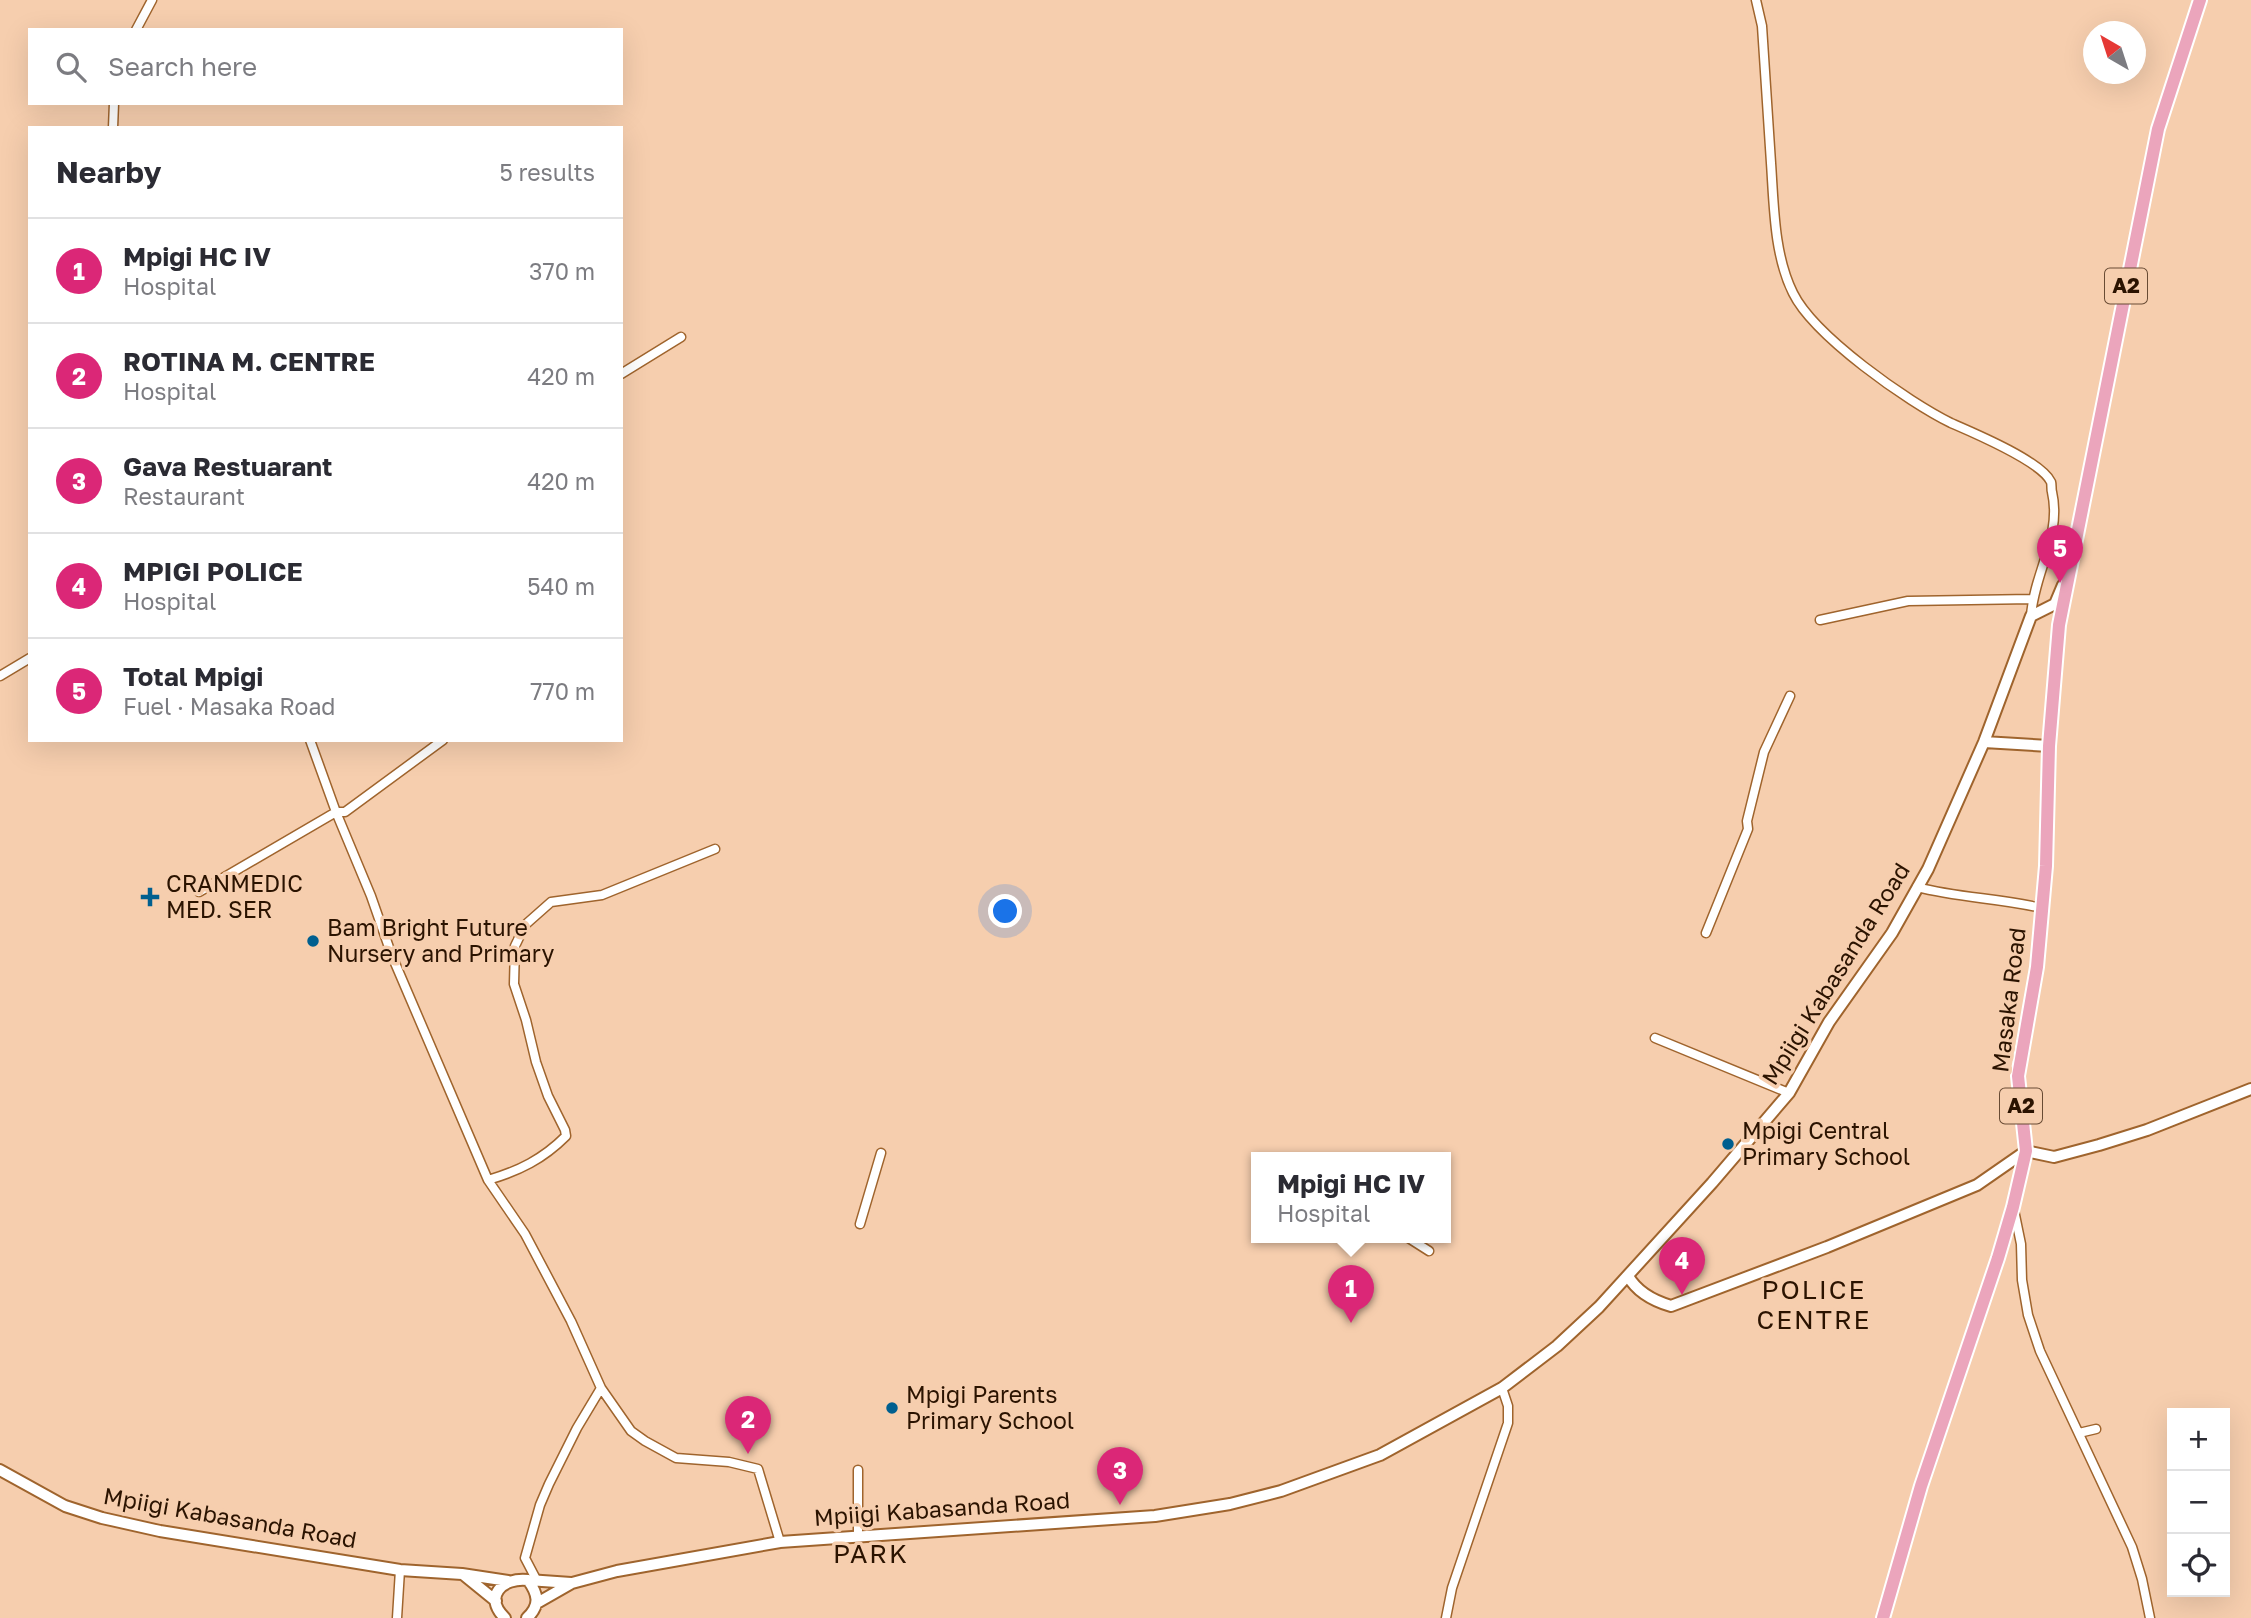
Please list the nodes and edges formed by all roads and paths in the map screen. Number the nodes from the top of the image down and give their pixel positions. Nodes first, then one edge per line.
1 (152, 0) edge
2 (1756, 0) edge
3 (2200, 0) edge
4 (137, 28) edge
5 (114, 105) edge
6 (113, 126) edge
7 (681, 337) dead end
8 (623, 373) edge
9 (2067, 576) junction
10 (2032, 599) junction
11 (2031, 615) junction
12 (1820, 620) dead end
13 (28, 659) edge
14 (0, 676) edge
15 (1790, 696) dead end
16 (311, 742) edge
17 (440, 742) edge
18 (1984, 742) junction
19 (2049, 746) junction
20 (336, 812) junction
21 (715, 849) dead end
22 (1917, 887) junction
23 (199, 891) dead end
24 (2041, 908) junction
25 (1706, 933) dead end
26 (1655, 1038) dead end
27 (2251, 1089) edge
28 (1790, 1093) junction
29 (2026, 1151) junction
30 (881, 1153) dead end
31 (488, 1180) junction
32 (2013, 1207) junction
33 (860, 1224) dead end
34 (1417, 1243) edge
35 (1429, 1251) dead end
36 (1628, 1276) junction
37 (601, 1388) junction
38 (1502, 1388) junction
39 (2096, 1429) dead end
40 (2079, 1433) junction
41 (0, 1470) edge
42 (858, 1470) dead end
43 (858, 1537) junction
44 (780, 1542) junction
45 (400, 1570) junction
46 (462, 1573) junction
47 (532, 1580) junction
48 (508, 1581) junction
49 (572, 1583) junction
50 (496, 1601) junction
51 (533, 1613) edge
52 (397, 1618) edge
53 (505, 1618) edge
54 (1446, 1618) edge
55 (1883, 1618) edge
56 (2150, 1618) edge

1 - 4 street
2 - 10 street
3 - 9 main road, A2
5 - 6 street
7 - 8 street
9 - 11 main road
9 - 19 main road, Masaka Road / A2
10 - 11 street
10 - 12 street
11 - 18 main road, Mpiigi Kabasanda Road
13 - 14 street
15 - 25 street
16 - 20 street
17 - 20 street
18 - 19 main road
18 - 22 main road, Mpiigi Kabasanda Road
19 - 24 main road, Masaka Road / A2
20 - 23 street
20 - 31 street
21 - 31 street
22 - 24 street
22 - 28 main road, Mpiigi Kabasanda Road
24 - 29 main road, Masaka Road / A2
26 - 28 street
27 - 29 main road
28 - 36 main road, Mpiigi Kabasanda Road
29 - 32 main road, Masaka Road / A2
29 - 36 main road
30 - 33 street
31 - 37 street
32 - 40 street
32 - 55 main road, Masaka Road / A2
34 - 35 street
36 - 38 main road, Mpiigi Kabasanda Road
37 - 44 street
37 - 47 street
38 - 43 main road, Mpiigi Kabasanda Road
38 - 54 street
39 - 40 street
40 - 56 street
41 - 45 main road, Mpiigi Kabasanda Road
42 - 43 street
43 - 44 main road, Mpiigi Kabasanda Road
44 - 49 main road, Mpiigi Kabasanda Road
45 - 46 main road, Mpiigi Kabasanda Road
45 - 52 street
46 - 48 main road, Mpiigi Kabasanda Road
46 - 50 main road
47 - 48 main road, Mpiigi Kabasanda Road
47 - 49 main road, Mpiigi Kabasanda Road
47 - 51 main road
48 - 50 main road
49 - 51 main road, Mpiigi Kabasanda Road
50 - 53 main road

